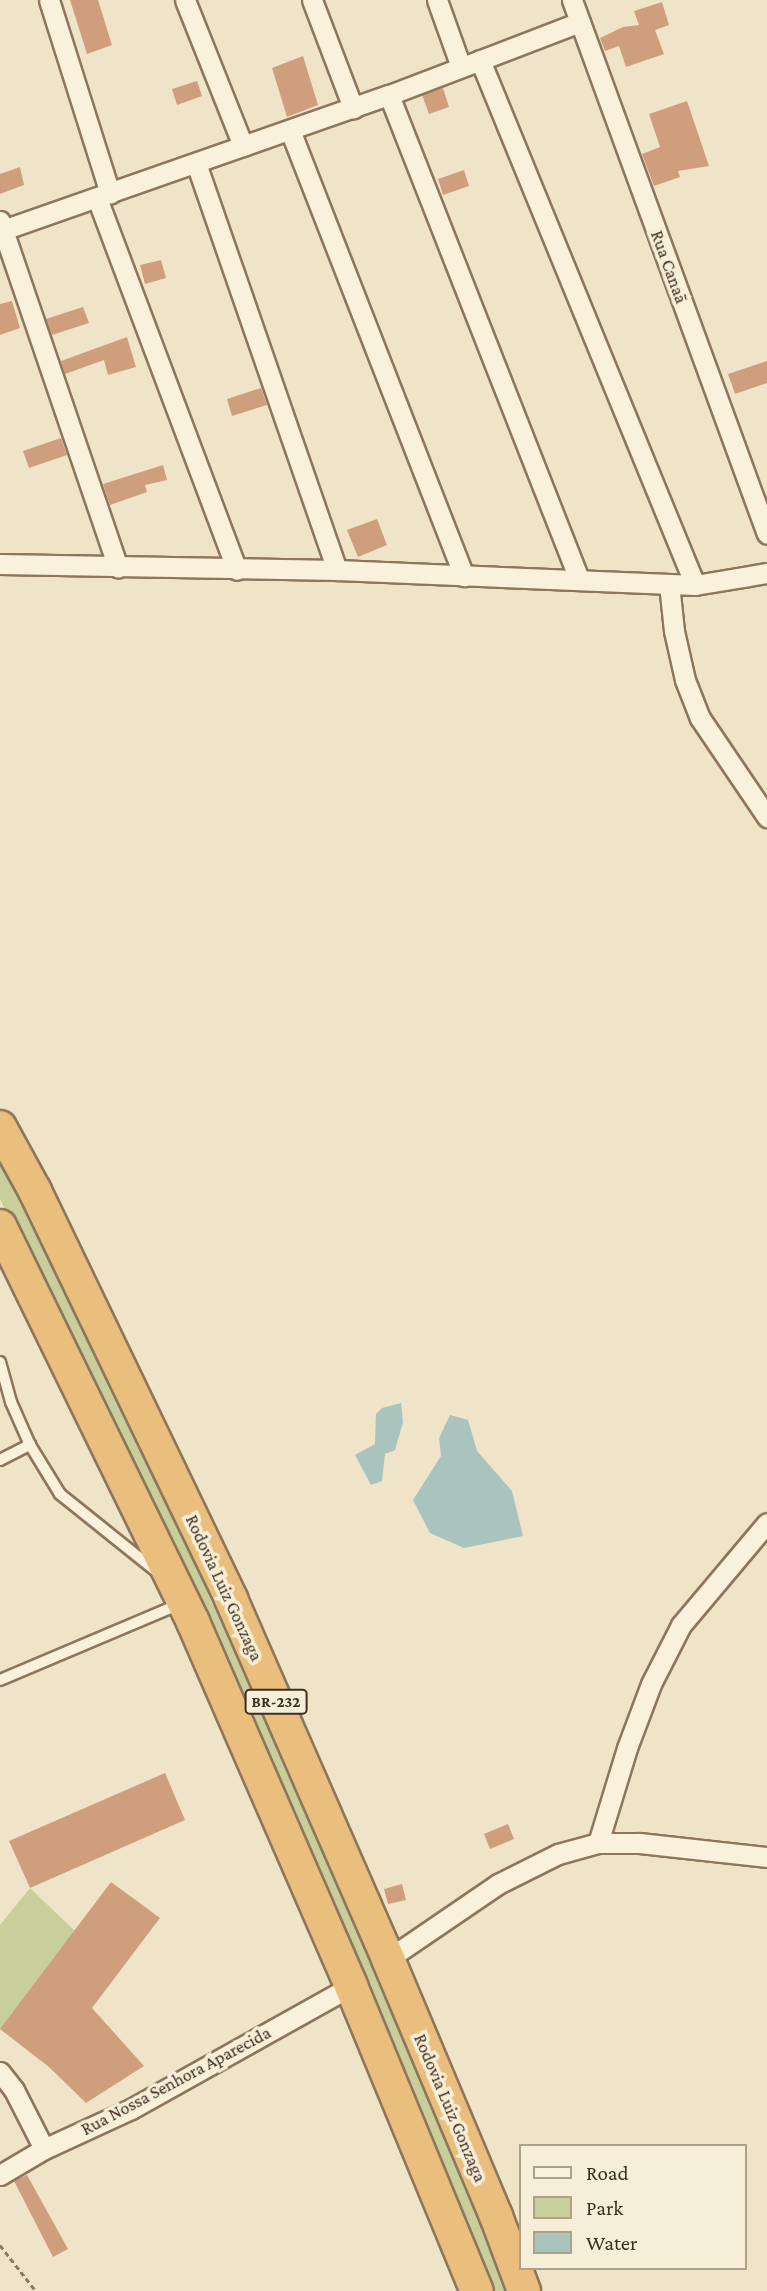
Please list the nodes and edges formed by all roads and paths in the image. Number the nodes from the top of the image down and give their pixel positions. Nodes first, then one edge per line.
1 (49, 0) edge
2 (185, 0) edge
3 (312, 0) edge
4 (437, 0) edge
5 (572, 0) edge
6 (580, 22) junction
7 (470, 64) junction
8 (389, 95) junction
9 (353, 108) junction
10 (290, 130) junction
11 (243, 146) junction
12 (196, 163) junction
13 (104, 196) junction
14 (1, 227) edge
15 (767, 534) edge
16 (2, 558) edge
17 (118, 567) junction
18 (237, 570) junction
19 (337, 570) junction
20 (767, 573) edge
21 (464, 576) junction
22 (579, 579) junction
23 (669, 584) junction
24 (695, 585) junction
25 (767, 817) edge
26 (0, 1127) edge
27 (0, 1226) edge
28 (0, 1362) edge
29 (30, 1445) junction
30 (0, 1460) edge
31 (767, 1523) edge
32 (178, 1593) junction
33 (0, 1679) edge
34 (598, 1843) junction
35 (767, 1857) edge
36 (388, 1959) junction
37 (351, 1986) junction
38 (0, 2072) edge
39 (44, 2149) junction
40 (0, 2175) edge
41 (0, 2245) edge
42 (36, 2291) edge
43 (477, 2291) edge
44 (524, 2291) edge

1 - 13 street
2 - 11 street
3 - 9 street
4 - 7 street
5 - 6 street, Rua Canaã
6 - 7 street
6 - 15 street, Rua Canaã
7 - 8 street
7 - 24 street
8 - 9 street
8 - 22 street
9 - 10 street
10 - 11 street
10 - 21 street
11 - 12 street
12 - 13 street
12 - 19 street
13 - 14 street
13 - 18 street
14 - 17 street
16 - 17 street
17 - 18 street
18 - 19 street
19 - 21 street
20 - 24 street
21 - 22 street
22 - 23 street
23 - 24 street
23 - 25 street
26 - 36 highway, Rodovia Luiz Gonzaga / BR-232
27 - 32 highway, BR-232
28 - 29 lane
29 - 30 lane
29 - 32 lane
31 - 34 street
32 - 33 lane
32 - 37 highway, BR-232
34 - 35 street
34 - 36 street
36 - 44 highway, Rodovia Luiz Gonzaga / BR-232
37 - 39 street, Rua Nossa Senhora Aparecida
37 - 43 highway, BR-232
38 - 39 street
39 - 40 street, Rua Nossa Senhora Aparecida
41 - 42 path

